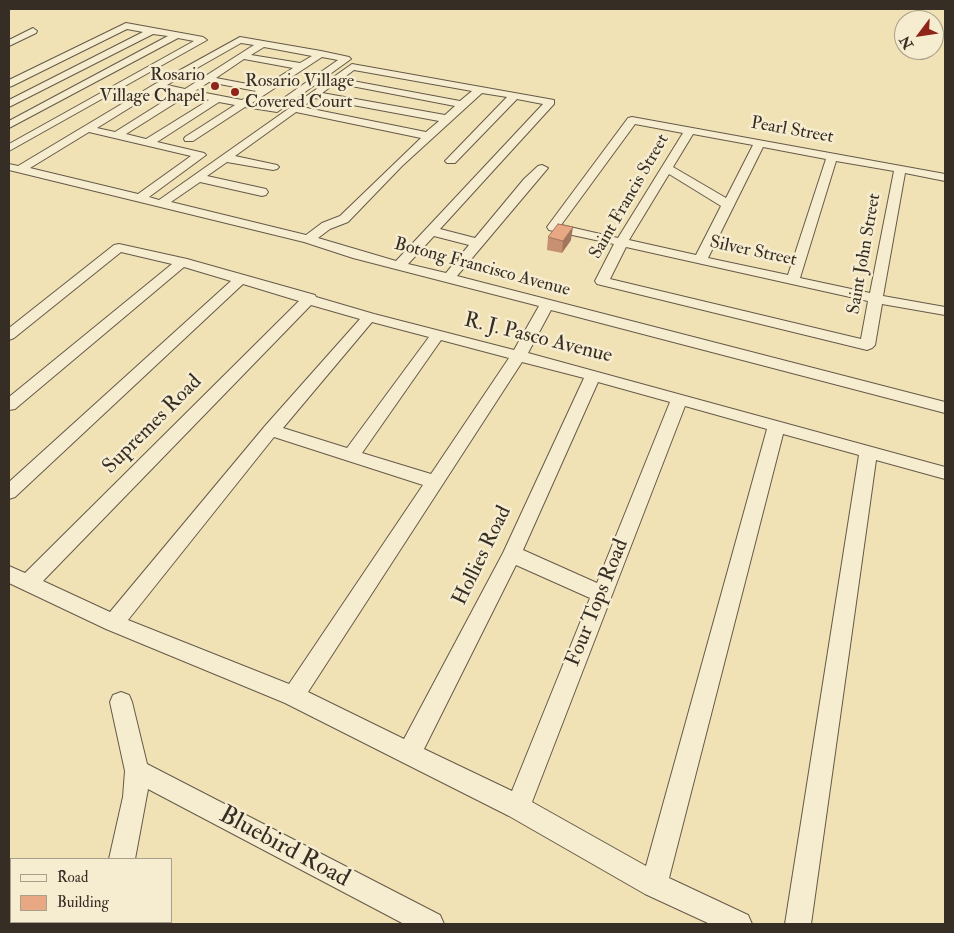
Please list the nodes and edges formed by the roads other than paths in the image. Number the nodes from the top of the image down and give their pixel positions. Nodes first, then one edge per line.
1 (33, 31) dead end
2 (152, 31) junction
3 (177, 35) junction
4 (9, 42) edge
5 (262, 44) junction
6 (321, 54) junction
7 (242, 56) junction
8 (301, 66) junction
9 (208, 79) junction
10 (334, 80) junction
11 (9, 84) edge
12 (158, 86) junction
13 (265, 90) junction
14 (478, 90) junction
15 (187, 93) junction
16 (314, 95) junction
17 (514, 96) junction
18 (217, 99) junction
19 (9, 104) edge
20 (243, 104) junction
21 (463, 104) junction
22 (296, 109) junction
23 (447, 119) junction
24 (9, 125) edge
25 (89, 129) junction
26 (690, 130) junction
27 (118, 135) junction
28 (429, 136) junction
29 (189, 139) dead end
30 (149, 142) junction
31 (760, 143) junction
32 (9, 148) edge
33 (832, 156) junction
34 (225, 158) junction
35 (451, 161) dead end
36 (273, 167) dead end
37 (666, 167) junction
38 (542, 168) dead end
39 (14, 169) edge
40 (900, 169) junction
41 (39, 175) junction
42 (198, 178) junction
43 (945, 178) edge
44 (9, 181) edge
45 (262, 192) dead end
46 (139, 199) junction
47 (161, 204) junction
48 (728, 206) junction
49 (552, 227) joint
50 (431, 231) junction
51 (308, 239) junction
52 (621, 242) junction
53 (477, 243) junction
54 (700, 260) junction
55 (182, 262) junction
56 (400, 265) junction
57 (448, 278) junction
58 (240, 280) junction
59 (793, 280) junction
60 (310, 298) junction
61 (876, 299) junction
62 (547, 304) junction
63 (945, 311) edge
64 (369, 317) junction
65 (9, 335) edge
66 (437, 336) junction
67 (868, 346) joint
68 (519, 355) junction
69 (593, 375) junction
70 (679, 400) junction
71 (9, 405) edge
72 (945, 407) edge
73 (776, 427) junction
74 (272, 430) junction
75 (868, 452) junction
76 (351, 455) junction
77 (945, 473) edge
78 (434, 482) junction
79 (9, 492) edge
80 (512, 554) junction
81 (18, 579) edge
82 (602, 594) junction
83 (113, 622) junction
84 (293, 696) junction
85 (121, 702) dead end
86 (409, 754) junction
87 (137, 771) junction
88 (518, 807) junction
89 (122, 858) edge
90 (654, 884) junction
91 (431, 924) edge
92 (739, 924) edge
93 (798, 924) edge

1 - 4 street
2 - 3 street
2 - 11 street
2 - 19 street
3 - 24 street
3 - 32 street
5 - 6 street
5 - 7 street
5 - 12 street
6 - 8 street
6 - 20 street
7 - 8 street
7 - 9 street
8 - 13 street
9 - 13 street
9 - 15 street
10 - 14 street
10 - 16 street
10 - 21 street
12 - 15 street
12 - 25 street
13 - 20 street
14 - 17 street
14 - 21 street
15 - 18 street
15 - 27 street
16 - 22 street
16 - 23 street
17 - 35 street
17 - 50 street
18 - 20 street
18 - 30 street
20 - 29 street
21 - 23 street
22 - 28 street
22 - 34 street
23 - 28 street
25 - 27 street
25 - 39 street
26 - 31 street, Pearl Street
26 - 37 street, Saint Francis Street
26 - 49 street, Pearl Street
27 - 30 street
28 - 51 street
30 - 46 street
31 - 33 street, Pearl Street
31 - 48 street
33 - 40 street, Pearl Street
33 - 59 street
34 - 36 street
34 - 42 street
37 - 48 street
37 - 52 street, Saint Francis Street
38 - 53 street
39 - 41 street, Botong Francisco Avenue
40 - 43 street, Pearl Street
40 - 61 street, Saint John Street
41 - 44 street
41 - 46 street, Botong Francisco Avenue
42 - 45 street
42 - 47 street
46 - 47 street, Botong Francisco Avenue
47 - 51 street, Botong Francisco Avenue
48 - 54 street
49 - 52 street, Silver Street
50 - 53 street
50 - 56 street
51 - 56 street, Botong Francisco Avenue
52 - 54 street, Silver Street
52 - 67 street, Saint Francis Street
53 - 57 street
54 - 59 street, Silver Street
55 - 58 street, R. J. Pasco Avenue
55 - 65 street, R. J. Pasco Avenue
55 - 71 street
56 - 57 street, Botong Francisco Avenue
57 - 62 street, Botong Francisco Avenue
58 - 60 street, R. J. Pasco Avenue
58 - 79 street
59 - 61 street, Silver Street
60 - 64 street, R. J. Pasco Avenue
60 - 81 street, Supremes Road
61 - 63 street, Silver Street
61 - 67 street, Saint John Street
62 - 68 street
62 - 72 street, Botong Francisco Avenue
64 - 66 street, R. J. Pasco Avenue
64 - 74 street
66 - 68 street, R. J. Pasco Avenue
66 - 76 street
68 - 69 street, R. J. Pasco Avenue
68 - 78 street
69 - 70 street, R. J. Pasco Avenue
69 - 80 street, Hollies Road
70 - 73 street, R. J. Pasco Avenue
70 - 82 street, Four Tops Road
73 - 75 street, R. J. Pasco Avenue
73 - 90 street
74 - 76 street
74 - 83 street
75 - 77 street, R. J. Pasco Avenue
75 - 93 street
76 - 78 street
78 - 84 street
80 - 82 street
80 - 86 street, Hollies Road
81 - 83 street
82 - 88 street, Four Tops Road
83 - 84 street
84 - 86 street
85 - 87 street
86 - 88 street
87 - 89 street
87 - 91 street, Bluebird Road
88 - 90 street
90 - 92 street

